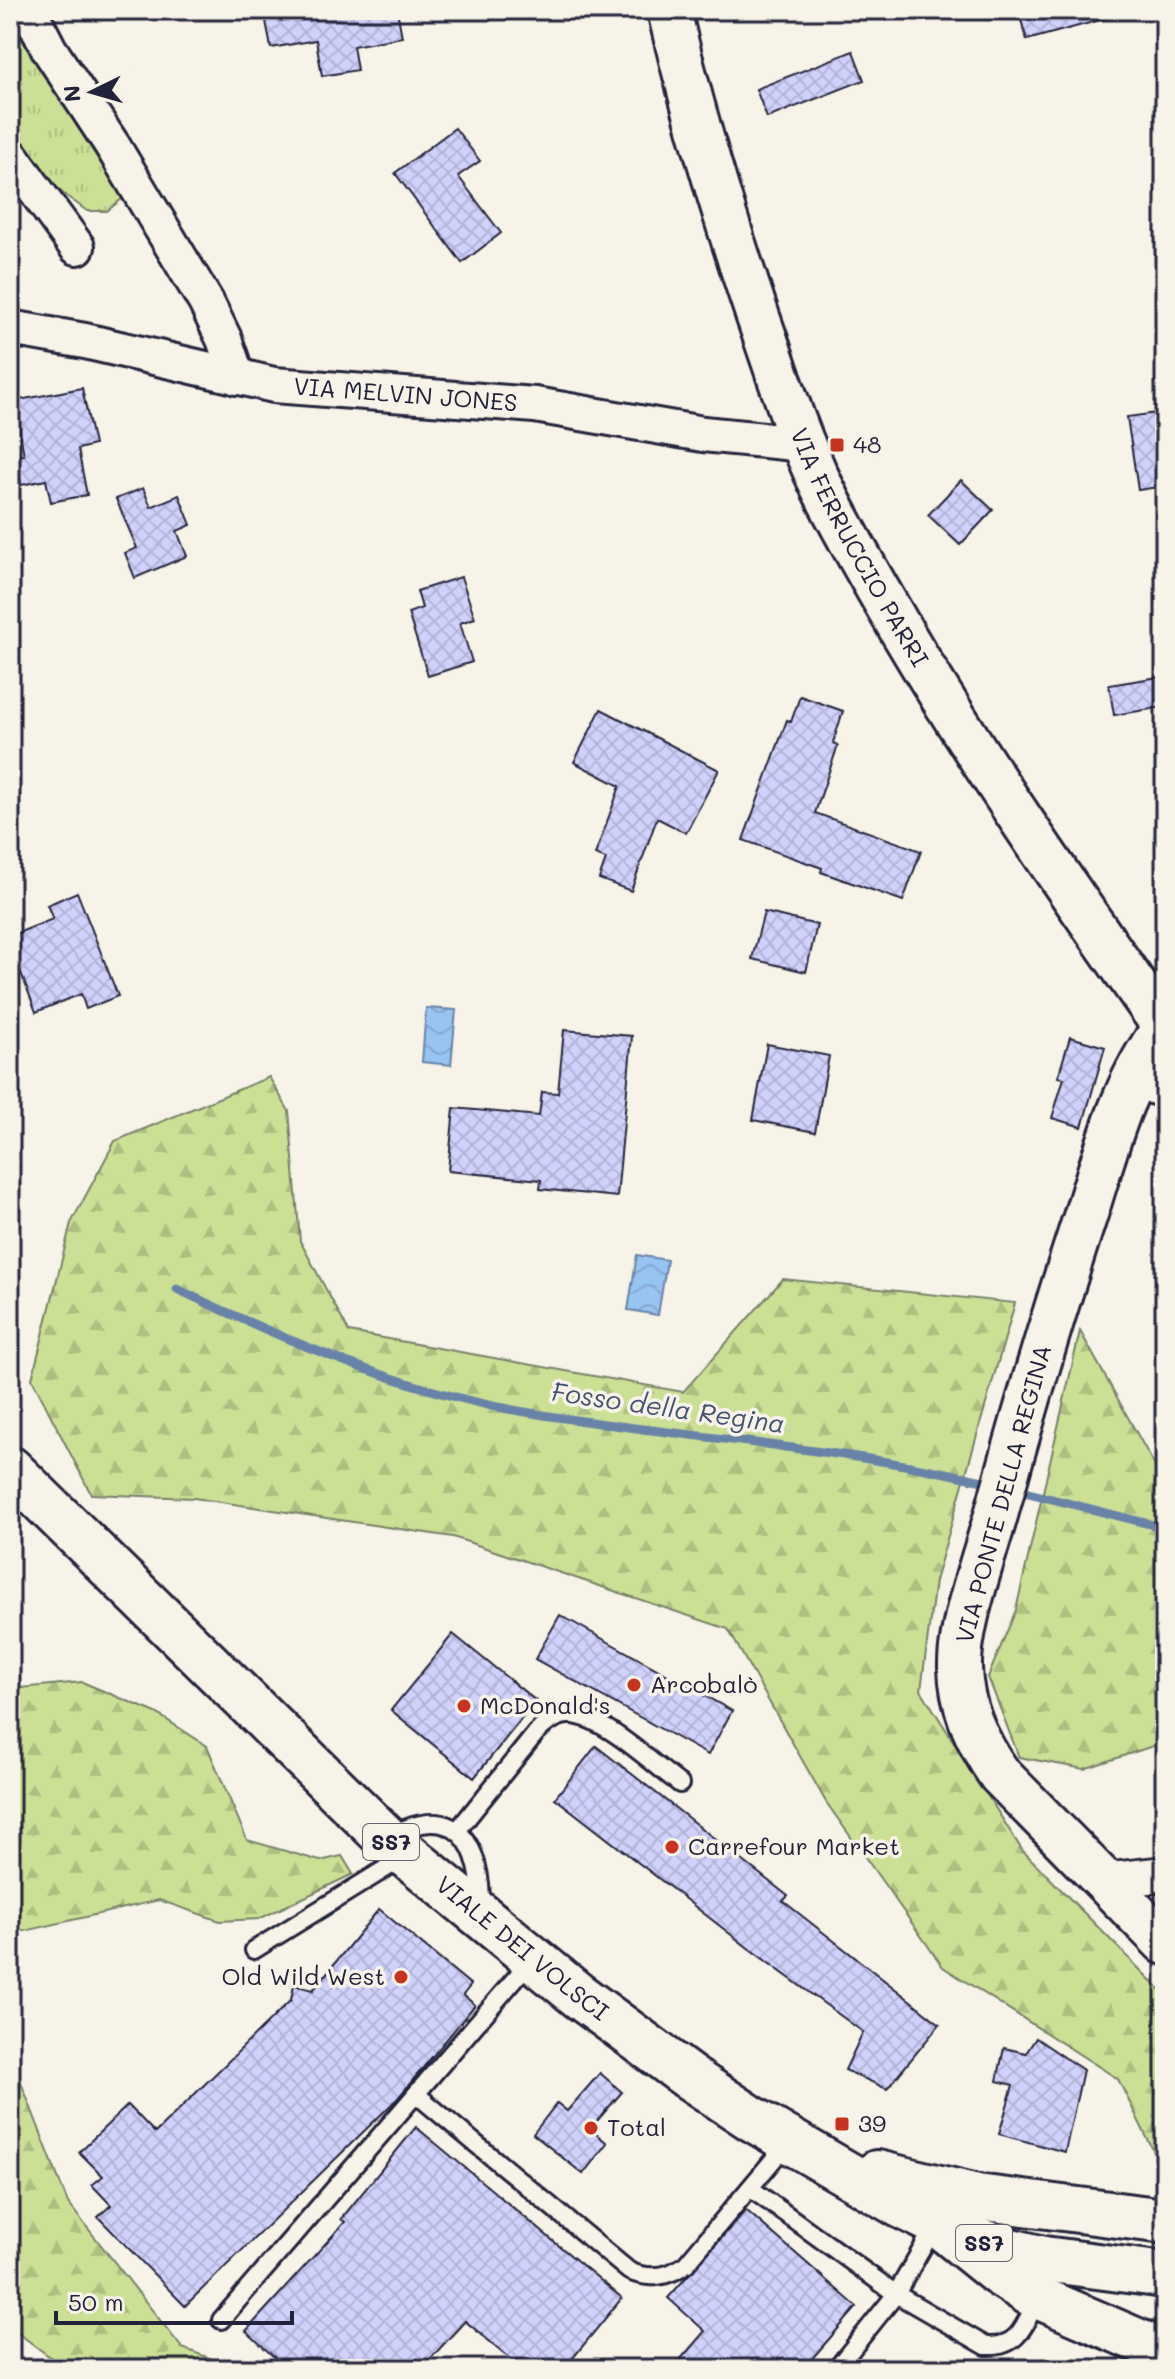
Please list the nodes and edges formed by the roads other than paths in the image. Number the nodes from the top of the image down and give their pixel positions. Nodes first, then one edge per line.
1 (29, 10) edge
2 (669, 10) edge
3 (10, 155) edge
4 (77, 247) dead end
5 (10, 328) edge
6 (237, 377) junction
7 (804, 444) junction
8 (1165, 1028) edge
9 (1149, 1084) edge
10 (10, 1469) edge
11 (680, 1784) dead end
12 (457, 1831) junction
13 (397, 1847) junction
14 (1165, 1874) edge
15 (1103, 1881) junction
16 (480, 1915) junction
17 (1165, 1943) edge
18 (254, 1950) dead end
19 (533, 1957) junction
20 (416, 2094) junction
21 (806, 2148) junction
22 (750, 2188) junction
23 (1165, 2221) edge
24 (936, 2223) junction
25 (1165, 2275) edge
26 (896, 2294) junction
27 (1038, 2298) junction
28 (221, 2320) dead end
29 (1165, 2352) edge
30 (836, 2369) edge

1 - 6 street
2 - 7 street, VIA FERRUCCIO PARRI
3 - 4 street
5 - 6 street, VIA MELVIN JONES
6 - 7 street, VIA MELVIN JONES
7 - 8 street, VIA FERRUCCIO PARRI
8 - 9 street, VIA PONTE DELLA REGINA
9 - 15 street, VIA PONTE DELLA REGINA
10 - 13 main road, VIALE DEI VOLSCI / SS7
11 - 12 lane
12 - 13 lane
12 - 16 lane
13 - 16 main road, VIALE DEI VOLSCI / SS7
13 - 18 lane
14 - 15 street
15 - 17 street, VIA PONTE DELLA REGINA
16 - 19 main road, VIALE DEI VOLSCI / SS7
19 - 20 lane
19 - 21 main road, VIALE DEI VOLSCI / SS7
20 - 22 lane
20 - 28 lane
21 - 22 lane
21 - 23 main road, VIALE DEI VOLSCI / SS7
21 - 24 main road, VIALE DEI VOLSCI / SS7
22 - 26 lane
24 - 25 main road, VIALE DEI VOLSCI / SS7
24 - 26 lane
24 - 27 street
26 - 27 lane
26 - 30 lane
27 - 29 street

